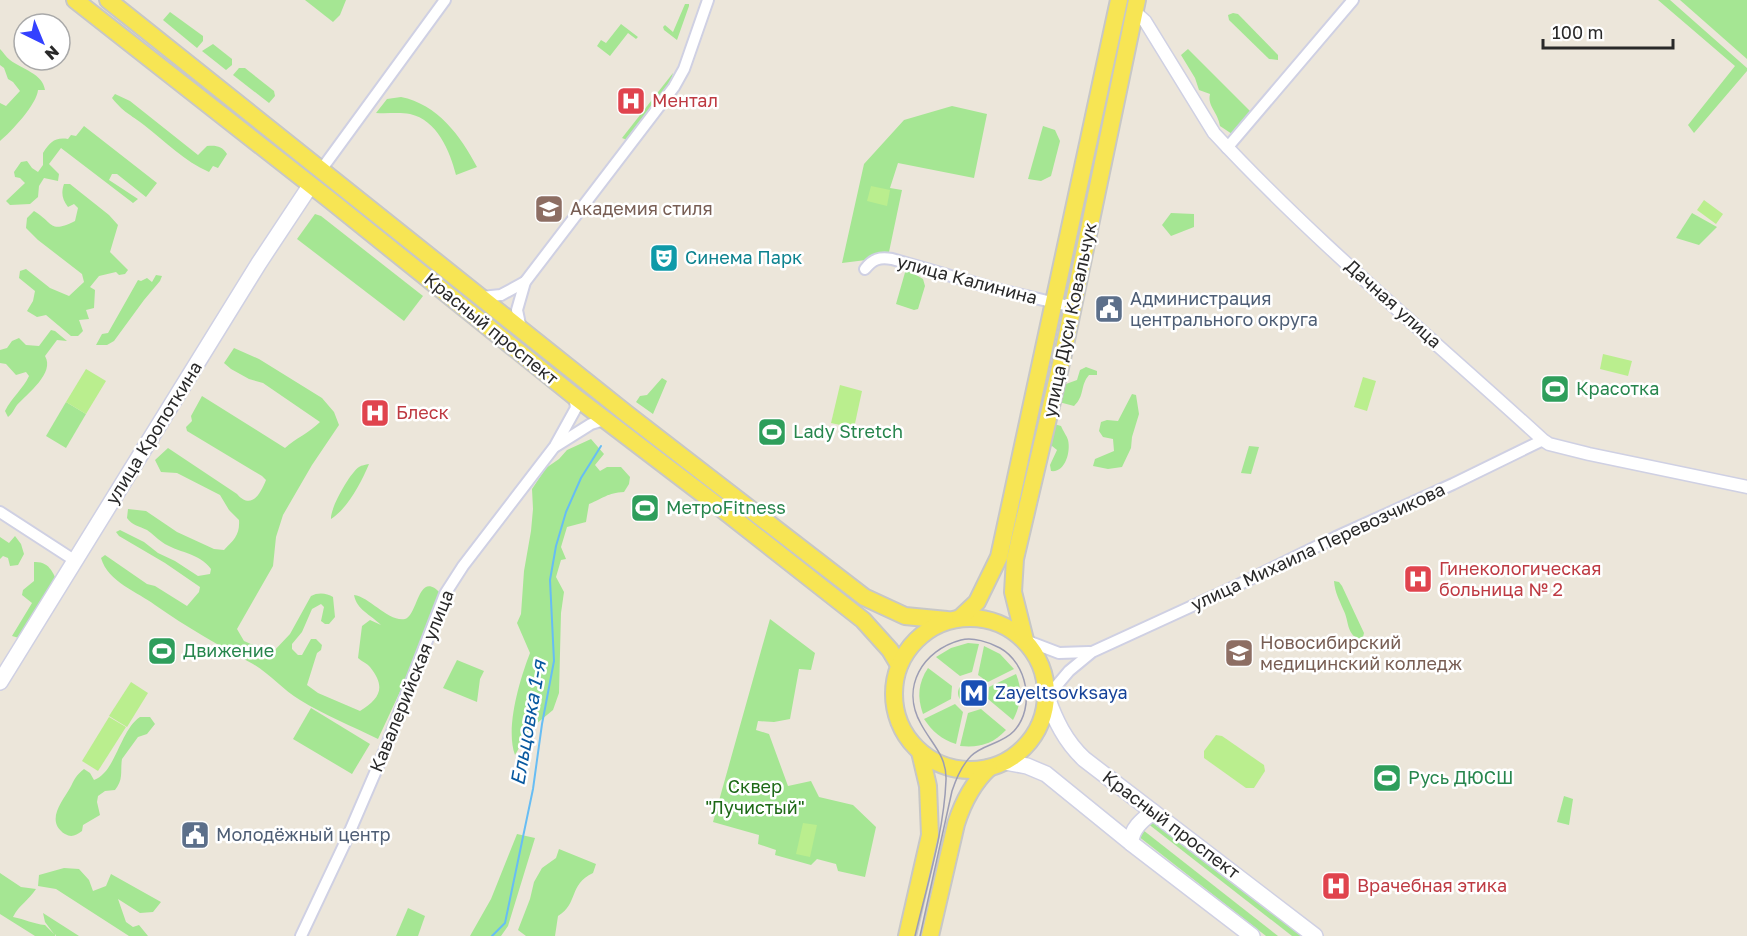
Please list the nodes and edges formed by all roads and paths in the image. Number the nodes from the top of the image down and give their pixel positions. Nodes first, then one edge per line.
1 (75, 0) edge
2 (108, 0) edge
3 (445, 0) edge
4 (708, 0) edge
5 (1119, 0) edge
6 (1353, 0) edge
7 (1136, 5) edge
8 (1227, 148) junction
9 (321, 170) junction
10 (310, 186) junction
11 (419, 246) junction
12 (408, 262) junction
13 (865, 269) dead end
14 (525, 282) junction
15 (481, 297) junction
16 (1054, 303) junction
17 (1073, 307) junction
18 (521, 329) junction
19 (574, 396) junction
20 (604, 420) junction
21 (1543, 440) junction
22 (555, 446) junction
23 (1747, 487) edge
24 (0, 512) edge
25 (74, 560) junction
26 (954, 619) junction
27 (1025, 639) junction
28 (1092, 652) junction
29 (899, 665) junction
30 (0, 682) edge
31 (1047, 697) junction
32 (920, 752) junction
33 (1005, 762) junction
34 (989, 768) junction
35 (1153, 812) junction
36 (1131, 843) junction
37 (301, 936) edge
38 (907, 936) edge
39 (930, 936) edge
40 (1252, 936) edge
41 (1315, 936) edge

1 - 10 main road, Красный проспект
2 - 9 main road, Красный проспект
3 - 9 street
4 - 14 street
5 - 7 street, Дачная улица
5 - 16 main road, улица Дуси Ковальчук
6 - 8 street
7 - 8 street, Дачная улица
7 - 17 main road, улица Дуси Ковальчук
8 - 21 street, Дачная улица
9 - 10 main road
9 - 11 main road, Красный проспект
10 - 12 main road, Красный проспект
10 - 25 main road, улица Кропоткина
11 - 12 main road
11 - 15 main road, Красный проспект
12 - 19 main road, Красный проспект
13 - 16 street, улица Калинина
14 - 15 street
14 - 18 street
15 - 18 main road, Красный проспект
16 - 17 street, улица Калинина
16 - 26 main road, улица Дуси Ковальчук
17 - 27 main road, улица Дуси Ковальчук
18 - 26 main road, Красный проспект
19 - 20 main road, Красный проспект
19 - 22 street
20 - 22 street
20 - 29 main road, Красный проспект
21 - 23 street, Дачная улица
21 - 28 street, улица Михаила Перевозчикова
22 - 37 street, Кавалерийская улица
24 - 25 street
25 - 30 main road, улица Кропоткина
26 - 27 main road
26 - 29 main road
27 - 28 street
27 - 31 main road
28 - 31 street
29 - 32 main road
31 - 33 main road
31 - 35 main road, Красный проспект
32 - 34 main road
32 - 38 main road
33 - 34 main road
33 - 36 main road, Красный проспект
34 - 39 main road
35 - 36 main road
35 - 41 main road, Красный проспект
36 - 40 main road, Красный проспект

